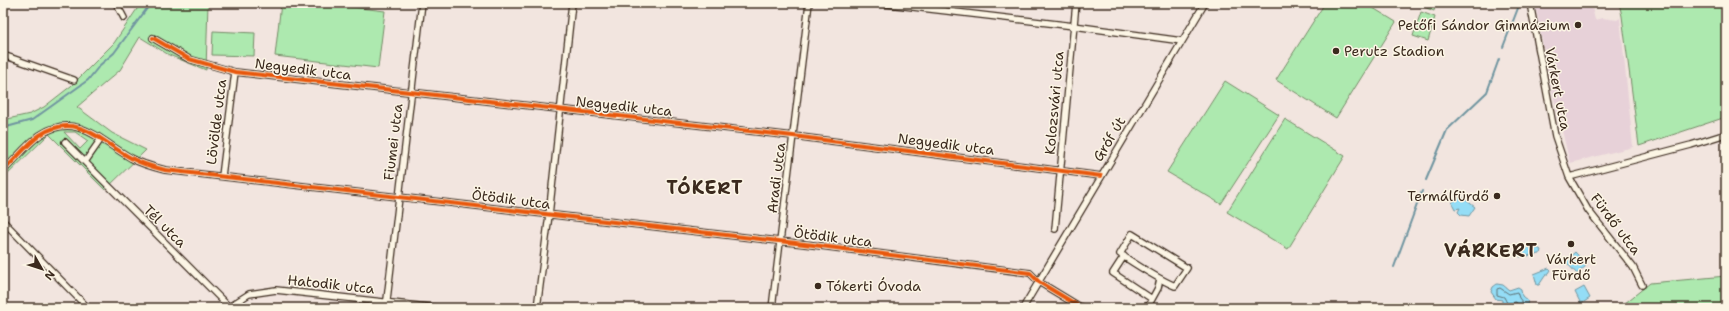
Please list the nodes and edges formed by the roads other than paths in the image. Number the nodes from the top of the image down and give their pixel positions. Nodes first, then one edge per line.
1 (116, 3) edge
2 (422, 3) edge
3 (572, 3) edge
4 (809, 3) edge
5 (879, 3) edge
6 (1076, 3) edge
7 (1205, 3) edge
8 (1530, 3) edge
9 (124, 18) dead end
10 (1074, 26) junction
11 (152, 38) dead end
12 (1182, 41) junction
13 (3, 55) edge
14 (234, 72) junction
15 (74, 80) dead end
16 (411, 93) junction
17 (560, 110) junction
18 (1726, 134) edge
19 (793, 136) junction
20 (100, 138) junction
21 (65, 142) dead end
22 (84, 162) junction
23 (1060, 170) junction
24 (3, 171) edge
25 (222, 176) junction
26 (1101, 176) junction
27 (1569, 177) junction
28 (399, 198) junction
29 (549, 215) junction
30 (3, 221) edge
31 (1055, 229) dead end
32 (780, 242) junction
33 (1124, 256) junction
34 (1160, 280) junction
35 (1039, 282) junction
36 (1642, 285) dead end
37 (1152, 299) junction
38 (387, 305) edge
39 (227, 307) edge
40 (1079, 307) edge
41 (88, 308) edge
42 (437, 308) edge
43 (537, 308) edge
44 (772, 308) edge
45 (1023, 308) edge
46 (1146, 308) edge

1 - 9 street
2 - 16 street, Fiumei utca
3 - 17 street
4 - 19 street, Aradi utca
5 - 10 street
6 - 10 street, Kolozsvári utca
7 - 12 street, Gróf út
8 - 27 street, Várkert utca
10 - 12 street
10 - 23 street, Kolozsvári utca
11 - 14 street, Negyedik utca
12 - 26 street, Gróf út
13 - 15 street
14 - 16 street, Negyedik utca
14 - 25 street, Lövölde utca
16 - 17 street, Negyedik utca
16 - 28 street, Fiumei utca
17 - 19 street, Negyedik utca
17 - 29 street
18 - 27 street
19 - 23 street, Negyedik utca
19 - 32 street, Aradi utca
20 - 22 street
20 - 24 street, Ötödik utca
20 - 25 street, Ötödik utca
21 - 22 street, Tél utca
22 - 39 street, Tél utca
23 - 26 street, Negyedik utca
23 - 31 street, Kolozsvári utca
25 - 28 street, Ötödik utca
26 - 35 street, Gróf út
27 - 36 street, Fürdő utca
28 - 29 street, Ötödik utca
28 - 38 street, Fiumei utca
29 - 32 street, Ötödik utca
29 - 43 street
30 - 41 street
32 - 35 street, Ötödik utca
32 - 44 street, Aradi utca
33 - 34 street
33 - 34 street
33 - 37 street
34 - 37 street
35 - 40 street, Ötödik utca
35 - 45 street, Gróf út
37 - 46 street
38 - 39 street, Hatodik utca
38 - 42 street, Hatodik utca

